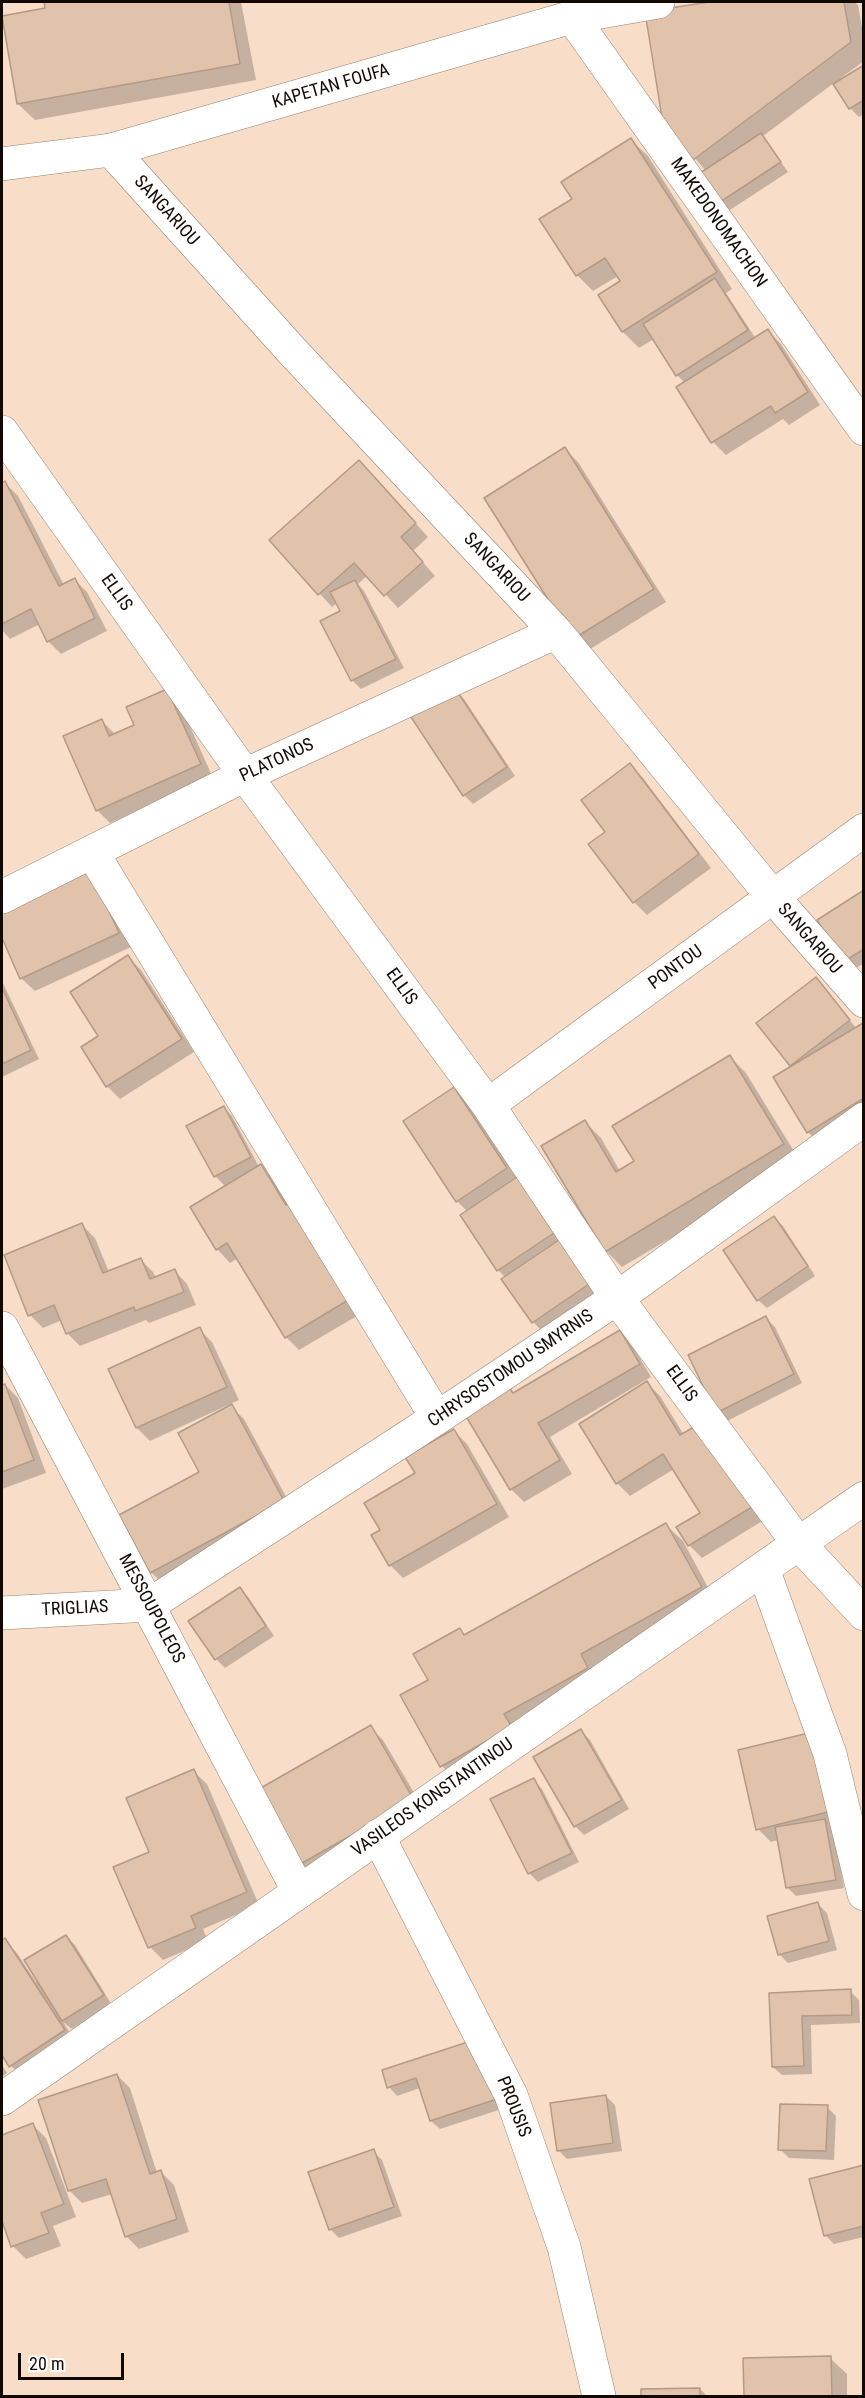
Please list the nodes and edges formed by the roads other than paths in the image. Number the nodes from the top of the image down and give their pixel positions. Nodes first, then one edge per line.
1 (658, 2) edge
2 (572, 17) junction
3 (111, 150) junction
4 (2, 164) edge
5 (864, 429) edge
6 (2, 432) edge
7 (556, 632) junction
8 (245, 775) junction
9 (864, 830) edge
10 (92, 852) junction
11 (2, 897) edge
12 (773, 897) junction
13 (864, 1001) edge
14 (488, 1105) junction
15 (864, 1119) edge
16 (617, 1298) junction
17 (2, 1328) edge
18 (437, 1418) junction
19 (864, 1498) edge
20 (798, 1543) junction
21 (763, 1569) junction
22 (149, 1605) junction
23 (2, 1612) edge
24 (864, 1614) edge
25 (378, 1836) junction
26 (299, 1892) junction
27 (864, 1894) edge
28 (2, 2098) edge
29 (599, 2397) edge

1 - 2 street, KAPETAN FOUFA
2 - 3 street, KAPETAN FOUFA
2 - 5 street, MAKEDONOMACHON
3 - 4 street, KAPETAN FOUFA
3 - 7 street, SANGARIOU
6 - 8 street, ELLIS
7 - 8 street, PLATONOS
7 - 12 street, SANGARIOU
8 - 10 street, PLATONOS
8 - 14 street, ELLIS
9 - 12 street, PONTOU
10 - 11 street, PLATONOS
10 - 18 street
12 - 13 street, SANGARIOU
12 - 14 street, PONTOU
14 - 16 street, ELLIS
15 - 16 street, CHRYSOSTOMOU SMYRNIS
16 - 18 street, CHRYSOSTOMOU SMYRNIS
16 - 20 street, ELLIS
17 - 22 street, MESSOUPOLEOS
18 - 22 street, CHRYSOSTOMOU SMYRNIS
19 - 20 street, VASILEOS KONSTANTINOU
20 - 21 street, VASILEOS KONSTANTINOU
20 - 24 street, ELLIS
21 - 25 street, VASILEOS KONSTANTINOU
21 - 27 street
22 - 23 street, TRIGLIAS
22 - 26 street, MESSOUPOLEOS
25 - 26 street, VASILEOS KONSTANTINOU
25 - 29 street, PROUSIS
26 - 28 street, VASILEOS KONSTANTINOU

